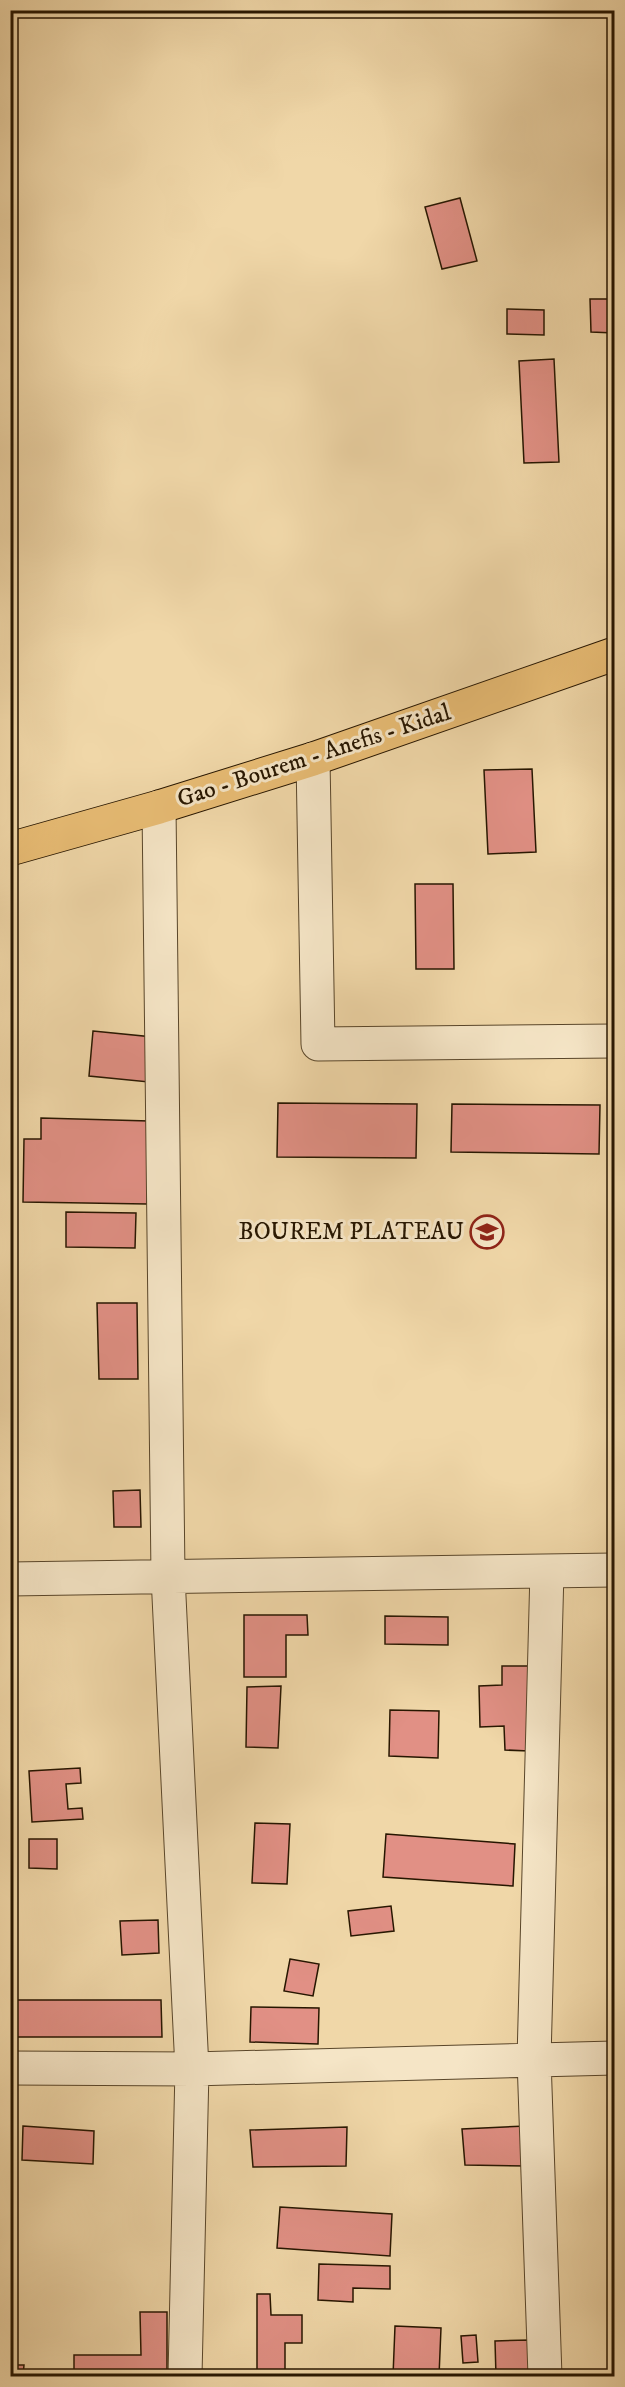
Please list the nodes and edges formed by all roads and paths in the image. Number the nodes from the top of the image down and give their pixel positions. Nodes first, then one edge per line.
1 (615, 654) edge
2 (313, 759) junction
3 (159, 807) junction
4 (10, 849) edge
5 (615, 1041) edge
6 (615, 1570) edge
7 (547, 1571) junction
8 (168, 1576) junction
9 (10, 1578) edge
10 (615, 2058) edge
11 (534, 2059) junction
12 (10, 2068) edge
13 (192, 2069) junction
14 (185, 2376) edge
15 (545, 2376) edge

1 - 2 main road, Gao - Bourem - Anefis - Kidal
2 - 3 main road, Gao - Bourem - Anefis - Kidal
2 - 5 street
3 - 4 main road, Gao - Bourem - Anefis - Kidal
3 - 8 street
6 - 7 street
7 - 8 street
7 - 11 street
8 - 9 street
8 - 13 street
10 - 11 street
11 - 13 street
11 - 15 street
12 - 13 street
13 - 14 street

